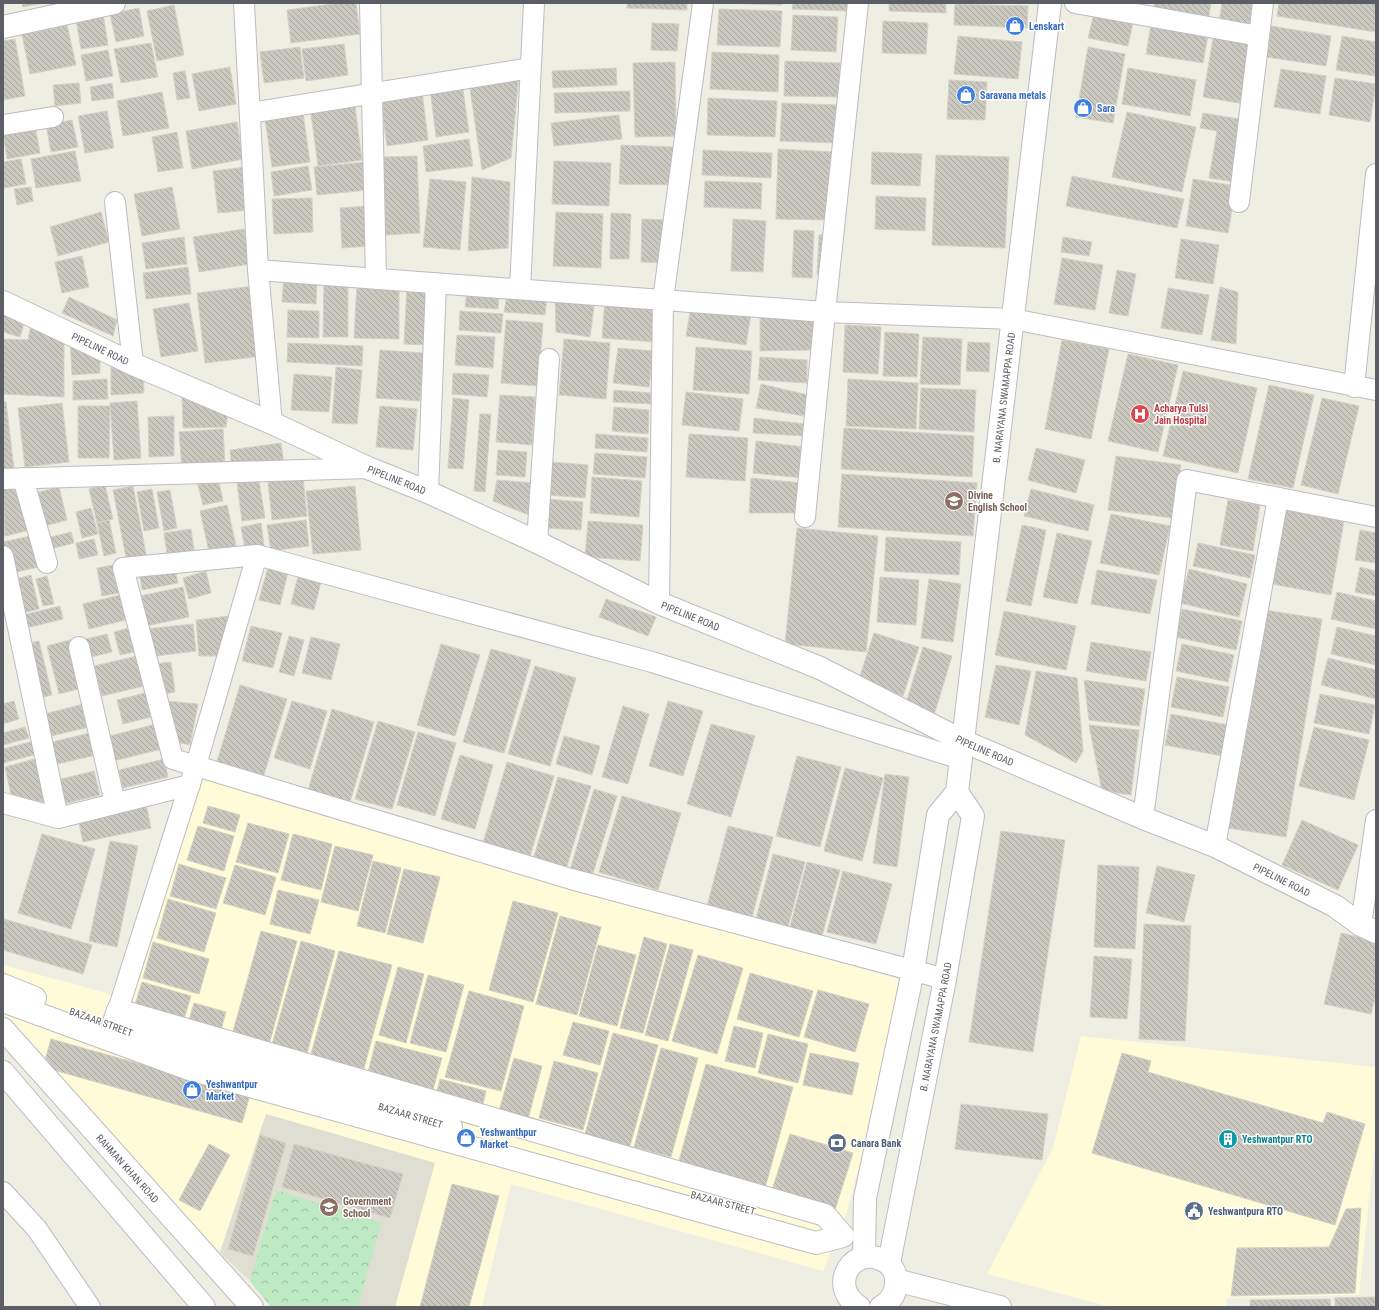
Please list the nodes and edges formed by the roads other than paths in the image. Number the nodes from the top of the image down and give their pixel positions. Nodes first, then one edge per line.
1 (114, 3) edge
2 (244, 3) edge
3 (370, 3) edge
4 (534, 3) edge
5 (703, 3) edge
6 (858, 3) edge
7 (1050, 3) edge
8 (1075, 3) edge
9 (1263, 3) edge
10 (3, 26) edge
11 (1259, 36) junction
12 (531, 68) junction
13 (372, 94) junction
14 (250, 112) junction
15 (52, 117) dead end
16 (3, 125) edge
17 (1376, 174) edge
18 (115, 202) dead end
19 (1239, 202) dead end
20 (258, 270) junction
21 (376, 278) junction
22 (436, 283) junction
23 (520, 289) junction
24 (663, 300) junction
25 (3, 302) edge
26 (825, 312) junction
27 (1013, 319) junction
28 (549, 359) dead end
29 (132, 364) junction
30 (1354, 386) junction
31 (1376, 390) edge
32 (272, 423) junction
33 (368, 468) junction
34 (23, 478) junction
35 (3, 479) edge
36 (428, 492) junction
37 (1278, 498) junction
38 (806, 517) dead end
39 (1376, 517) edge
40 (537, 542) junction
41 (257, 555) junction
42 (3, 556) edge
43 (47, 563) dead end
44 (659, 603) junction
45 (80, 647) dead end
46 (962, 750) junction
47 (196, 765) junction
48 (190, 785) junction
49 (957, 792) junction
50 (3, 803) edge
51 (115, 803) junction
52 (58, 818) junction
53 (1143, 818) junction
54 (1376, 820) edge
55 (1215, 846) junction
56 (1369, 928) edge
57 (913, 971) junction
58 (945, 980) junction
59 (3, 985) edge
60 (3, 1001) edge
61 (115, 1019) junction
62 (3, 1029) edge
63 (3, 1048) edge
64 (3, 1072) edge
65 (3, 1192) edge
66 (843, 1236) junction
67 (860, 1259) junction
68 (892, 1272) junction
69 (855, 1306) edge
70 (90, 1307) edge
71 (204, 1307) edge
72 (233, 1307) edge
73 (252, 1307) edge
74 (881, 1307) edge
75 (1000, 1307) edge

1 - 10 street
2 - 14 street
3 - 13 street
4 - 12 street
5 - 24 street
6 - 26 street
7 - 27 street, B. NARAYANA SWAMAPPA ROAD
8 - 11 street
9 - 11 street
11 - 19 street
12 - 13 street
12 - 23 street
13 - 14 street
13 - 21 street
14 - 20 street
15 - 16 street
17 - 30 street
18 - 29 street
20 - 21 street
20 - 32 street
21 - 22 street
22 - 23 street
22 - 36 street
23 - 24 street
24 - 26 street
24 - 44 street
25 - 29 street, PIPELINE ROAD
26 - 27 street
26 - 38 street
27 - 30 street
27 - 46 street, B. NARAYANA SWAMAPPA ROAD
28 - 40 street
29 - 32 street, PIPELINE ROAD
30 - 31 street
32 - 33 street, PIPELINE ROAD
33 - 34 street
33 - 36 street, PIPELINE ROAD
34 - 35 street
34 - 43 street
36 - 40 street, PIPELINE ROAD
37 - 39 street
37 - 53 street
37 - 55 street
40 - 44 street, PIPELINE ROAD
41 - 46 street
41 - 47 street
41 - 47 street
42 - 52 street
44 - 46 street, PIPELINE ROAD
45 - 51 street
46 - 49 street, B. NARAYANA SWAMAPPA ROAD
46 - 53 street, PIPELINE ROAD
47 - 48 street
47 - 57 street
48 - 51 street
48 - 61 street
49 - 57 street
49 - 58 street, B. NARAYANA SWAMAPPA ROAD
50 - 52 street
51 - 52 street
53 - 55 street, PIPELINE ROAD
54 - 56 street
55 - 56 street, PIPELINE ROAD
57 - 58 street
57 - 67 street
58 - 68 street, B. NARAYANA SWAMAPPA ROAD
59 - 61 street, BAZAAR STREET
60 - 66 street
61 - 66 street, BAZAAR STREET
62 - 73 street, RAHMAN KHAN ROAD
63 - 72 street, RAHMAN KHAN ROAD
64 - 71 street
65 - 70 street
66 - 67 street
67 - 68 street
67 - 69 street
68 - 74 street
68 - 75 street

